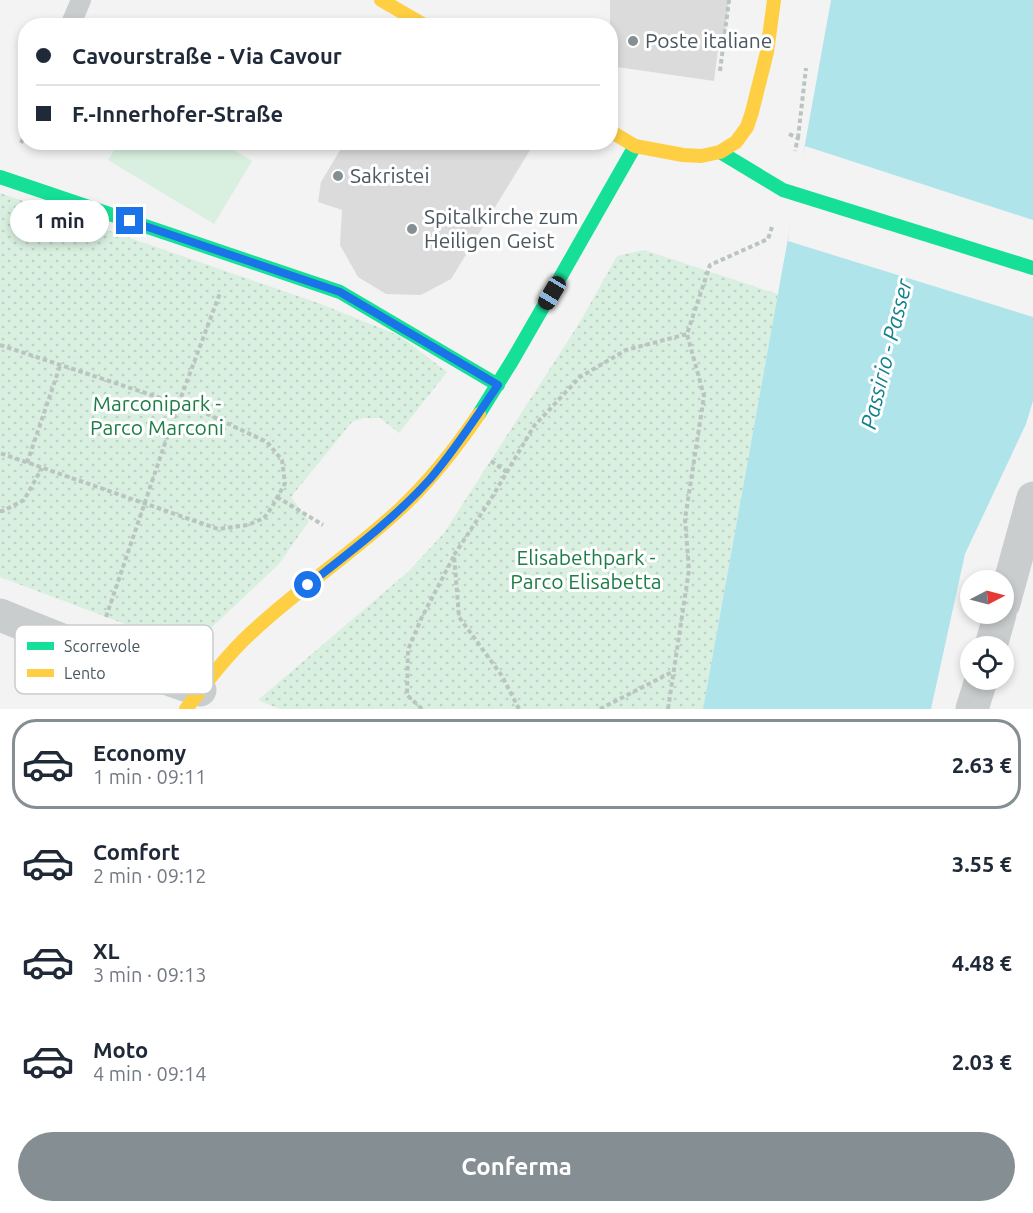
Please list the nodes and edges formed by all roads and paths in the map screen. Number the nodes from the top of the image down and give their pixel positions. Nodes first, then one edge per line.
1 (81, 0) edge
2 (381, 0) edge
3 (729, 0) edge
4 (774, 0) edge
5 (73, 18) edge
6 (412, 18) edge
7 (719, 74) dead end
8 (789, 134) dead end
9 (618, 136) edge
10 (635, 146) junction
11 (796, 146) dead end
12 (720, 152) junction
13 (0, 177) edge
14 (768, 239) dead end
15 (1033, 268) edge
16 (217, 303) dead end
17 (687, 334) junction
18 (0, 345) edge
19 (60, 366) junction
20 (498, 385) junction
21 (178, 405) junction
22 (0, 453) edge
23 (27, 463) junction
24 (42, 468) junction
25 (277, 497) junction
26 (1033, 498) edge
27 (145, 504) junction
28 (0, 511) edge
29 (358, 546) junction
30 (454, 555) junction
31 (1013, 570) edge
32 (0, 615) edge
33 (106, 617) dead end
34 (24, 625) edge
35 (673, 672) junction
36 (213, 676) edge
37 (978, 690) edge
38 (422, 709) edge
39 (519, 709) edge
40 (600, 709) edge
41 (668, 709) edge
42 (972, 709) edge

1 - 5 lane
2 - 6 main road
3 - 7 path
4 - 12 main road
8 - 11 path
9 - 10 main road
10 - 12 main road
10 - 20 main road
12 - 15 main road
13 - 20 main road
14 - 17 path
16 - 21 path
17 - 30 path
17 - 35 path
18 - 19 path
19 - 21 path
19 - 23 path
20 - 29 main road
21 - 25 path
21 - 27 path
22 - 23 path
23 - 24 path
24 - 27 path
24 - 28 path
25 - 27 path
25 - 29 path
26 - 31 street
27 - 33 path
29 - 36 main road
30 - 38 path
30 - 39 path
32 - 34 street
35 - 40 path
35 - 41 path
37 - 42 street

